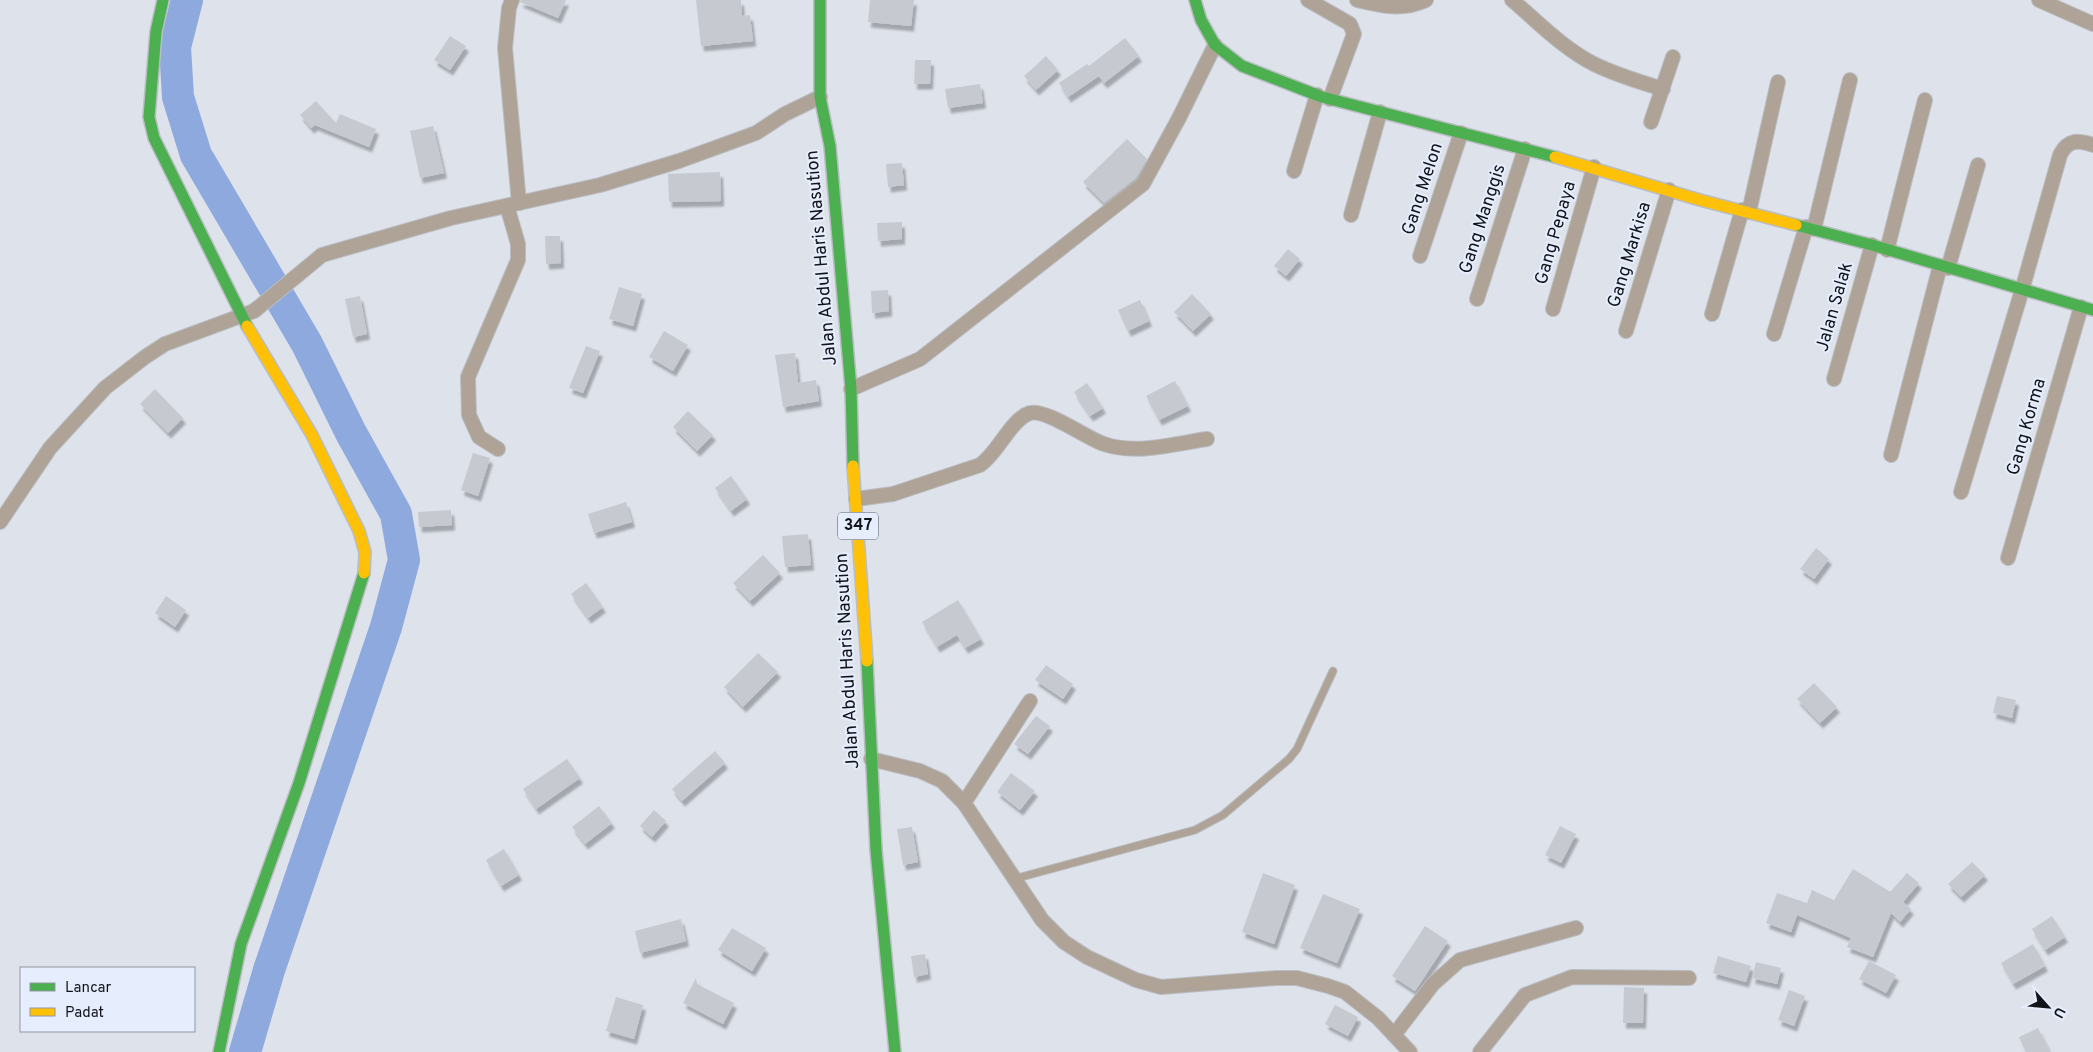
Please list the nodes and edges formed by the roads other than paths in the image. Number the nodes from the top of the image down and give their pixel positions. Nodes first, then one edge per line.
1 (163, 0) edge
2 (512, 0) edge
3 (820, 0) edge
4 (1196, 0) edge
5 (1308, 0) edge
6 (1357, 0) edge
7 (1426, 0) edge
8 (1512, 0) edge
9 (2039, 0) edge
10 (2093, 24) edge
11 (1215, 45) junction
12 (1673, 56) dead end
13 (1850, 80) dead end
14 (1778, 82) dead end
15 (1663, 89) junction
16 (1323, 97) junction
17 (820, 98) junction
18 (1925, 100) dead end
19 (1380, 112) junction
20 (1650, 122) dead end
21 (1461, 132) junction
22 (2093, 145) edge
23 (1525, 150) junction
24 (1978, 165) dead end
25 (1594, 167) junction
26 (1294, 171) dead end
27 (1669, 190) junction
28 (513, 205) junction
29 (1745, 211) junction
30 (1351, 215) dead end
31 (1810, 228) junction
32 (1872, 245) junction
33 (1887, 250) junction
34 (1420, 256) dead end
35 (1944, 267) junction
36 (2022, 290) junction
37 (1477, 300) dead end
38 (1553, 309) dead end
39 (2090, 309) edge
40 (247, 314) junction
41 (1712, 314) dead end
42 (1626, 331) dead end
43 (1774, 334) dead end
44 (1834, 379) dead end
45 (851, 389) junction
46 (1207, 439) dead end
47 (498, 449) dead end
48 (1891, 455) dead end
49 (1961, 492) dead end
50 (856, 499) junction
51 (0, 522) edge
52 (2008, 558) dead end
53 (1333, 671) dead end
54 (1030, 701) dead end
55 (870, 759) junction
56 (964, 803) junction
57 (1014, 879) junction
58 (1576, 928) dead end
59 (1689, 978) dead end
60 (1394, 1035) junction
61 (219, 1052) edge
62 (894, 1052) edge
63 (1410, 1052) edge
64 (1480, 1052) edge

1 - 40 street
2 - 28 street
3 - 17 street, Jalan Abdul Haris Nasution / 347
4 - 11 street
5 - 16 street
6 - 7 street
8 - 15 street
9 - 10 street
11 - 16 street
11 - 45 street
12 - 15 street
13 - 31 street
14 - 29 street
15 - 20 street
16 - 19 street
16 - 26 street
17 - 28 street
17 - 45 street, Jalan Abdul Haris Nasution / 347
18 - 33 street
19 - 21 street
19 - 30 street
21 - 23 street
21 - 34 street, Gang Melon
22 - 36 street
23 - 25 street
23 - 37 street, Gang Manggis
24 - 35 street
25 - 27 street
25 - 38 street, Gang Pepaya
27 - 29 street
27 - 42 street, Gang Markisa
28 - 40 street
28 - 47 street
29 - 31 street
29 - 41 street
31 - 32 street
31 - 43 street
32 - 33 street
32 - 44 street, Jalan Salak
33 - 35 street
35 - 36 street
35 - 48 street
36 - 39 street
36 - 49 street
39 - 52 street, Gang Korma
40 - 51 street
40 - 61 street
45 - 50 street, Jalan Abdul Haris Nasution / 347
46 - 50 street
50 - 55 street, Jalan Abdul Haris Nasution / 347
53 - 57 lane
54 - 56 street
55 - 56 street
55 - 62 street, Jalan Abdul Haris Nasution / 347
56 - 57 street
57 - 60 street
58 - 60 street
59 - 64 street
60 - 63 street

